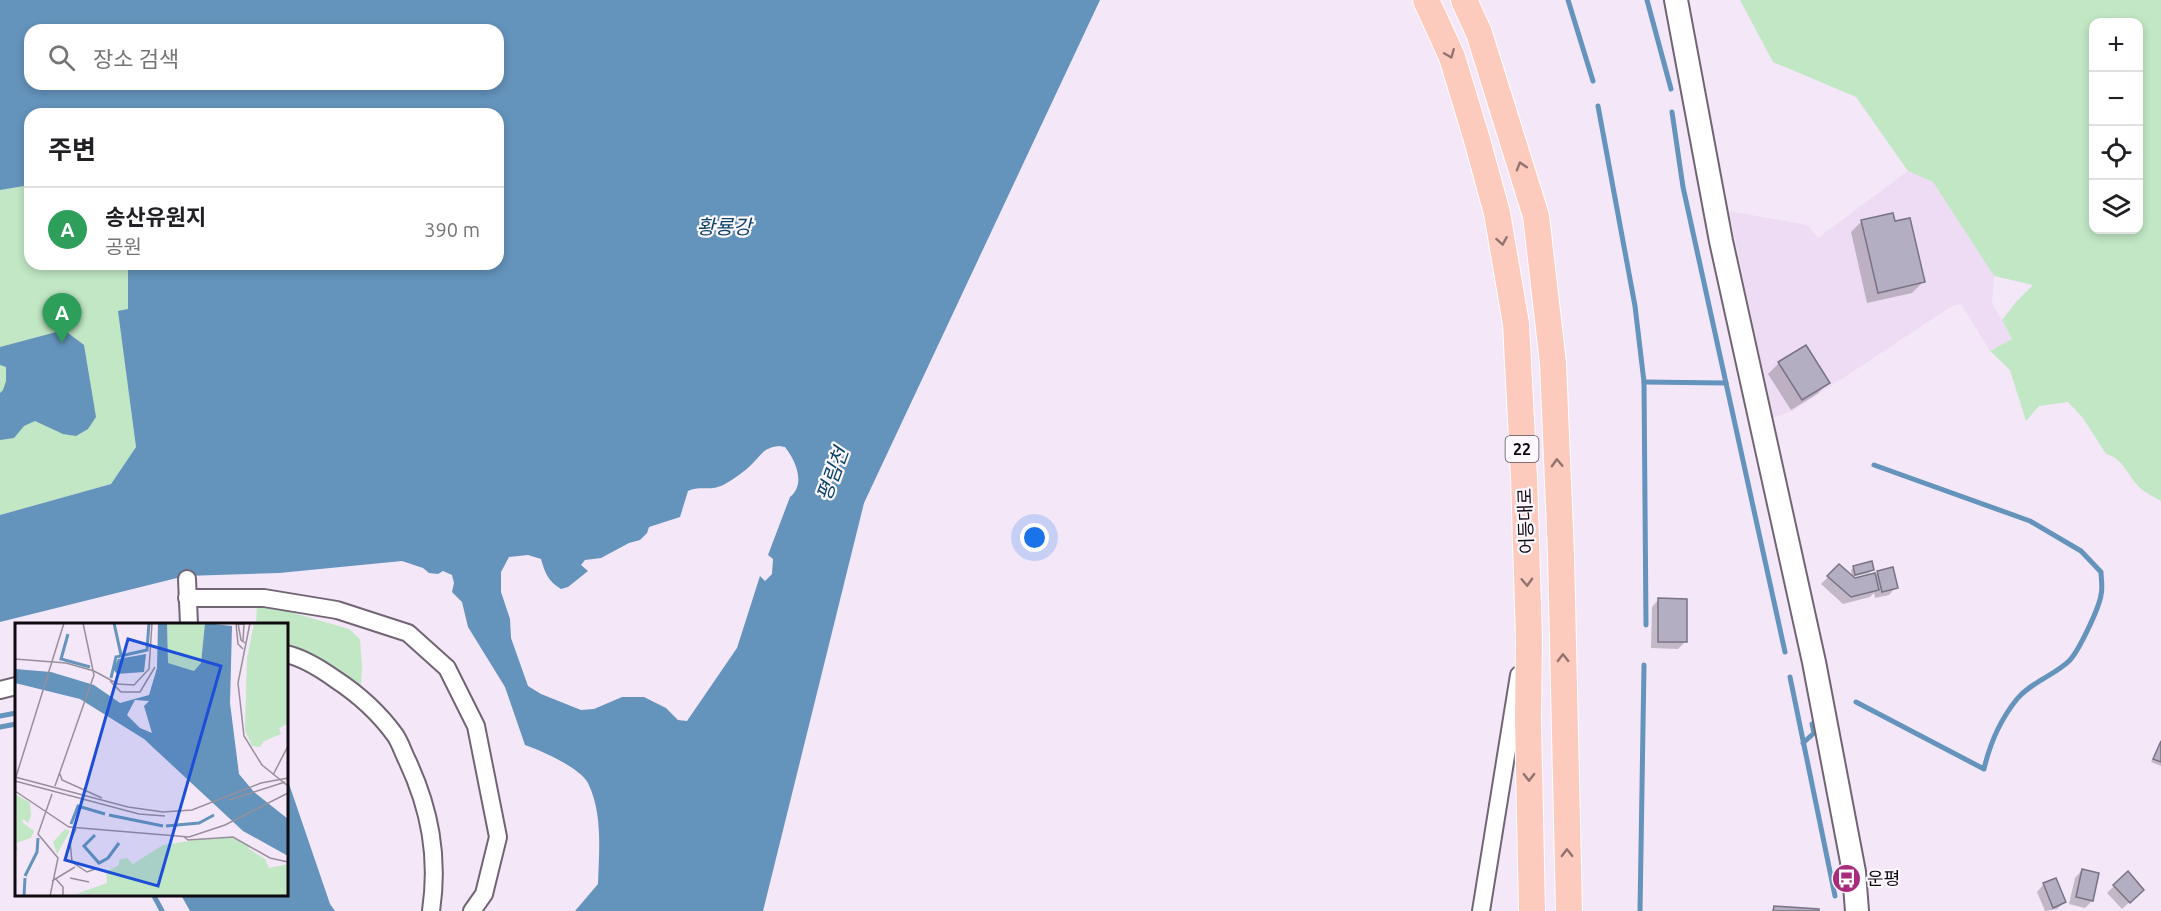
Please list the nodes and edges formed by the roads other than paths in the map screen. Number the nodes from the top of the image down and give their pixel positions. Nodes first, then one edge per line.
1 (1426, 0) edge
2 (1464, 0) edge
3 (1676, 0) edge
4 (187, 579) dead end
5 (188, 597) junction
6 (1528, 617) junction
7 (189, 623) edge
8 (288, 654) edge
9 (15, 686) edge
10 (0, 690) edge
11 (431, 911) edge
12 (472, 911) edge
13 (1481, 911) edge
14 (1532, 911) edge
15 (1569, 911) edge
16 (1857, 911) edge

1 -> 6 main road, 어등대로 / 22
15 -> 2 main road, 어등대로 / 22
3 - 16 main road
4 - 5 street
5 - 7 street
5 - 12 street
6 - 13 street
6 -> 14 main road, 어등대로 / 22
8 - 11 street
9 - 10 street

